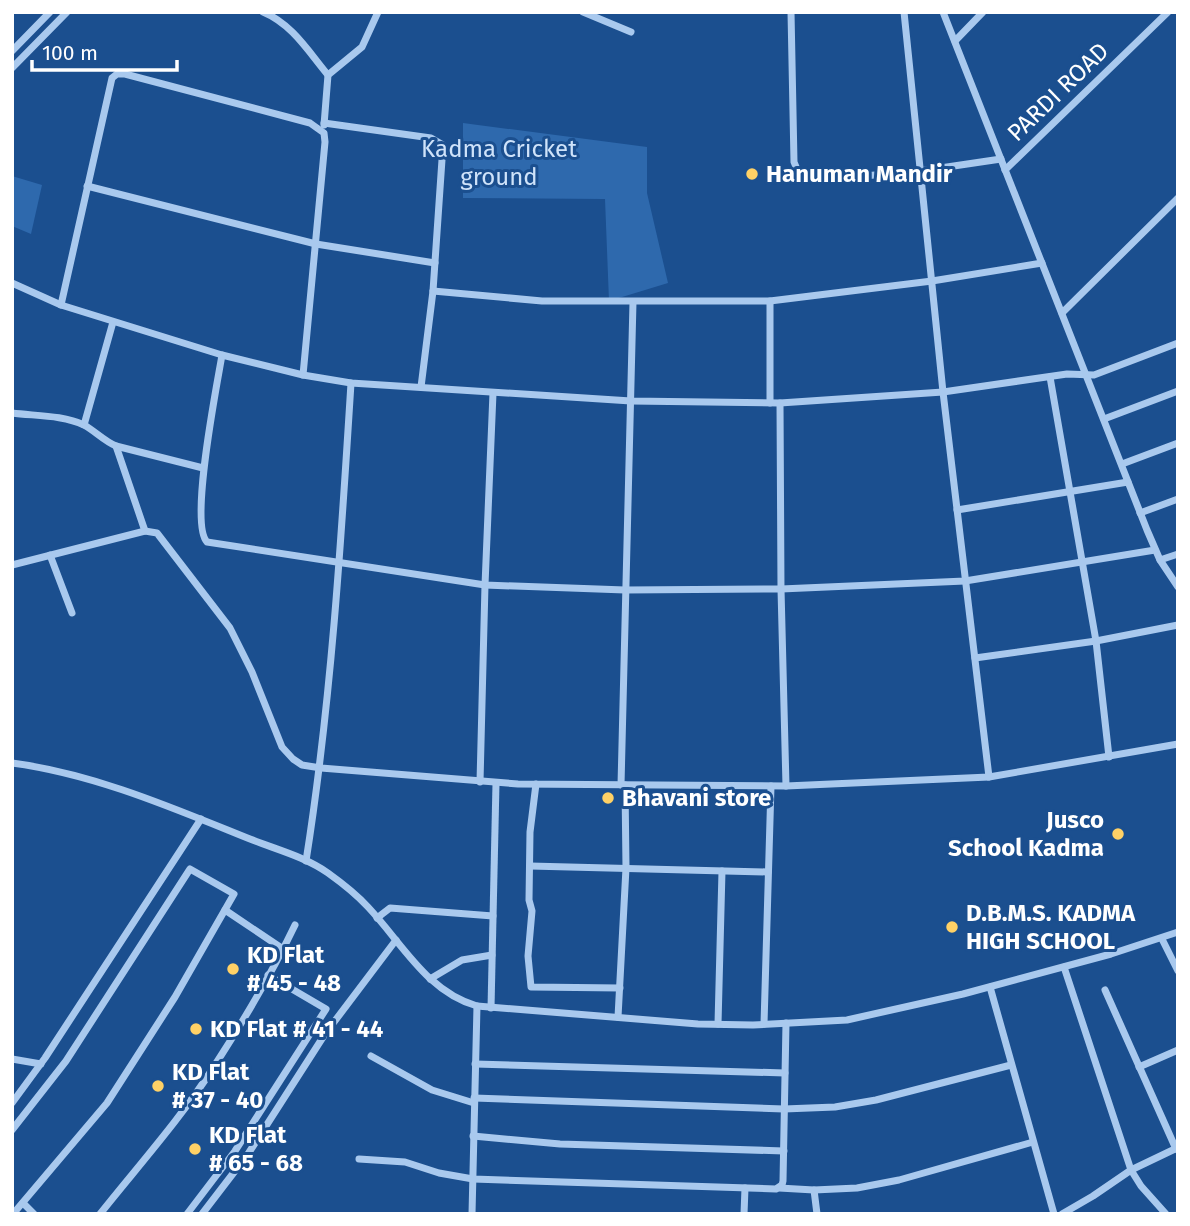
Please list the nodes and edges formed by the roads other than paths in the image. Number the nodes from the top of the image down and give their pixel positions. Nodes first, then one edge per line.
1 (50, 12) edge
2 (66, 12) edge
3 (263, 12) edge
4 (379, 12) edge
5 (583, 12) edge
6 (791, 12) edge
7 (904, 12) edge
8 (943, 12) edge
9 (983, 12) edge
10 (1168, 12) edge
11 (631, 32) dead end
12 (955, 41) junction
13 (12, 51) edge
14 (12, 68) edge
15 (328, 75) junction
16 (324, 123) junction
17 (324, 133) junction
18 (1001, 159) junction
19 (1005, 170) junction
20 (920, 171) junction
21 (87, 187) junction
22 (1178, 198) edge
23 (316, 244) junction
24 (435, 263) junction
25 (1042, 263) junction
26 (932, 281) junction
27 (12, 283) edge
28 (433, 291) junction
29 (770, 301) junction
30 (633, 302) junction
31 (61, 305) junction
32 (1062, 313) junction
33 (113, 322) junction
34 (1178, 343) edge
35 (222, 355) junction
36 (303, 375) junction
37 (1086, 376) junction
38 (1050, 377) junction
39 (351, 383) junction
40 (421, 387) junction
41 (1178, 391) edge
42 (943, 392) junction
43 (494, 394) junction
44 (631, 401) junction
45 (770, 402) junction
46 (780, 403) junction
47 (12, 413) edge
48 (1104, 419) junction
49 (83, 425) junction
50 (1178, 443) edge
51 (116, 446) junction
52 (1122, 464) junction
53 (203, 468) junction
54 (1128, 482) junction
55 (1069, 492) junction
56 (1178, 499) edge
57 (957, 510) junction
58 (1140, 513) junction
59 (145, 531) junction
60 (1155, 550) junction
61 (1178, 554) edge
62 (50, 555) junction
63 (1160, 560) junction
64 (1082, 563) junction
65 (340, 564) junction
66 (12, 565) edge
67 (965, 581) junction
68 (485, 585) junction
69 (1178, 587) edge
70 (781, 589) junction
71 (625, 590) junction
72 (72, 613) dead end
73 (1178, 625) edge
74 (1096, 641) junction
75 (975, 658) junction
76 (1178, 744) edge
77 (1109, 757) junction
78 (12, 762) edge
79 (321, 768) junction
80 (989, 777) junction
81 (480, 782) junction
82 (496, 783) junction
83 (536, 785) junction
84 (623, 785) junction
85 (771, 786) junction
86 (786, 786) junction
87 (201, 820) junction
88 (306, 862) junction
89 (530, 866) junction
90 (626, 868) junction
91 (722, 870) junction
92 (768, 872) junction
93 (225, 911) junction
94 (493, 916) junction
95 (377, 918) junction
96 (295, 925) dead end
97 (1178, 932) edge
98 (1162, 939) junction
99 (396, 940) junction
100 (283, 949) junction
101 (492, 955) junction
102 (1064, 967) junction
103 (1178, 971) edge
104 (268, 975) junction
105 (430, 979) junction
106 (990, 987) junction
107 (620, 988) junction
108 (1105, 990) dead end
109 (477, 1006) junction
110 (491, 1007) junction
111 (618, 1017) junction
112 (786, 1023) junction
113 (718, 1024) junction
114 (764, 1024) junction
115 (1178, 1051) edge
116 (371, 1056) dead end
117 (14, 1057) edge
118 (41, 1064) junction
119 (475, 1064) junction
120 (1011, 1065) junction
121 (1139, 1067) junction
122 (785, 1073) junction
123 (474, 1101) junction
124 (12, 1102) edge
125 (784, 1109) junction
126 (12, 1130) edge
127 (473, 1136) junction
128 (1033, 1142) junction
129 (1177, 1148) edge
130 (784, 1151) junction
131 (359, 1159) dead end
132 (1131, 1170) junction
133 (473, 1179) junction
134 (745, 1188) junction
135 (779, 1188) junction
136 (814, 1190) junction
137 (23, 1203) junction
138 (13, 1214) edge
139 (34, 1214) edge
140 (100, 1214) edge
141 (187, 1214) edge
142 (202, 1214) edge
143 (472, 1214) edge
144 (744, 1214) edge
145 (817, 1214) edge
146 (1054, 1214) edge
147 (1062, 1214) edge
148 (1166, 1214) edge

1 - 13 street
2 - 14 street
3 - 15 street
4 - 15 street
5 - 11 street
6 - 20 street
7 - 20 street
8 - 12 street
9 - 12 street
10 - 19 street, PARDI ROAD
12 - 18 street
15 - 16 street
16 - 17 street
16 - 24 street
17 - 21 street
17 - 23 street
18 - 19 street
18 - 20 street
19 - 25 street
20 - 26 street
21 - 23 street
21 - 31 street
22 - 32 street
23 - 24 street
23 - 36 street
24 - 28 street
25 - 26 street
25 - 32 street
26 - 29 street
26 - 42 street
27 - 31 street
28 - 30 street
28 - 40 street
29 - 30 street
29 - 45 street
30 - 44 street
31 - 33 street
32 - 37 street
33 - 35 street
33 - 49 street
34 - 37 street
35 - 36 street
35 - 53 street
36 - 39 street
37 - 38 street
37 - 48 street
38 - 42 street
38 - 55 street
39 - 40 street
39 - 65 street
40 - 43 street
41 - 48 street
42 - 46 street
42 - 57 street
43 - 44 street
43 - 68 street
44 - 45 street
44 - 71 street
45 - 46 street
46 - 70 street
47 - 49 street
48 - 52 street
49 - 51 street
50 - 52 street
51 - 53 street
51 - 59 street
52 - 54 street
53 - 65 street
54 - 55 street
54 - 58 street
55 - 57 street
55 - 64 street
56 - 58 street
57 - 67 street
58 - 60 street
59 - 62 street
59 - 79 street
60 - 63 street
60 - 64 street
61 - 63 street
62 - 66 street
62 - 72 street
63 - 69 street
64 - 67 street
64 - 74 street
65 - 68 street
65 - 79 street
67 - 70 street
67 - 75 street
68 - 71 street
68 - 81 street
70 - 71 street
70 - 86 street
71 - 84 street
73 - 74 street
74 - 75 street
74 - 77 street
75 - 80 street
76 - 77 street
77 - 80 street
78 - 87 street
79 - 81 street
79 - 88 street
80 - 86 street
81 - 82 street
82 - 83 street
82 - 94 street
83 - 84 street
83 - 89 street
84 - 85 street
84 - 90 street
85 - 86 street
85 - 92 street
87 - 88 street
87 - 118 street
88 - 95 street
89 - 90 street
89 - 107 street
90 - 91 street
90 - 107 street
91 - 92 street
91 - 113 street
92 - 114 street
93 - 100 street
93 - 126 street
93 - 137 street
94 - 95 street
94 - 101 street
95 - 99 street
96 - 100 street
97 - 98 street
98 - 102 street
98 - 103 street
99 - 105 street
99 - 142 street
100 - 104 street
101 - 105 street
101 - 110 street
102 - 106 street
102 - 132 street
104 - 140 street
104 - 141 street
105 - 109 street
106 - 112 street
106 - 120 street
107 - 111 street
108 - 121 street
109 - 110 street
109 - 119 street
110 - 111 street
111 - 113 street
112 - 114 street
112 - 122 street
113 - 114 street
115 - 121 street
116 - 123 street
117 - 118 street
118 - 124 street
119 - 122 street
119 - 123 street
120 - 125 street
120 - 128 street
121 - 129 street
122 - 125 street
123 - 125 street
123 - 127 street
125 - 130 street
127 - 130 street
127 - 133 street
128 - 136 street
128 - 146 street
129 - 132 street
130 - 135 street
131 - 133 street
132 - 147 street
132 - 148 street
133 - 134 street
133 - 143 street
134 - 135 street
134 - 144 street
135 - 136 street
136 - 145 street
137 - 138 street
137 - 139 street

